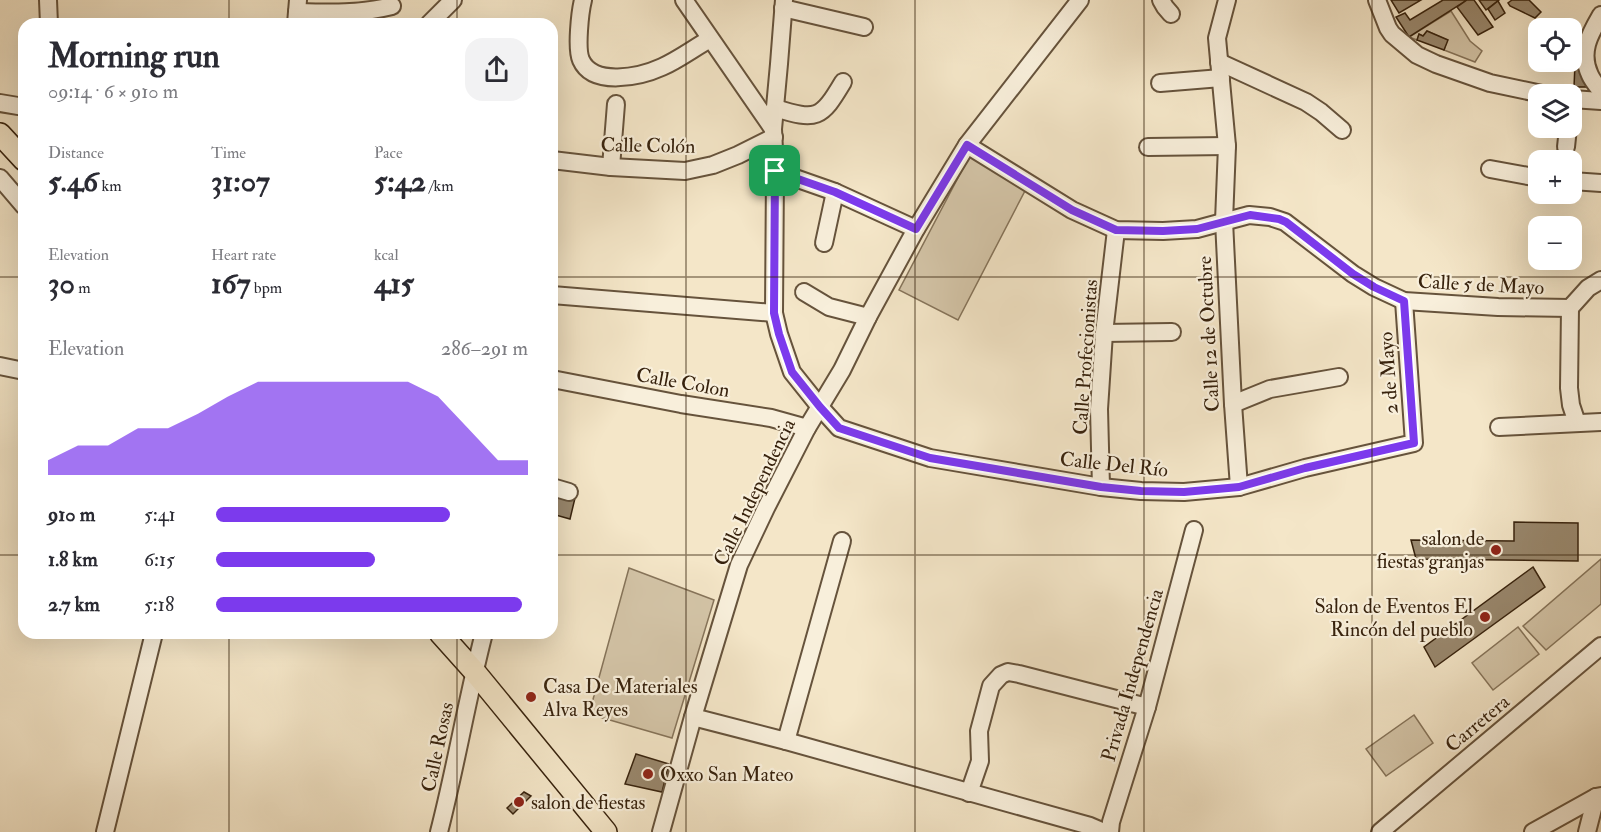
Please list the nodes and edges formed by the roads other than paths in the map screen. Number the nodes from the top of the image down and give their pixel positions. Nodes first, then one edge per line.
1 (48, 0) edge
2 (453, 0) edge
3 (583, 0) edge
4 (684, 0) edge
5 (1080, 0) edge
6 (1161, 0) edge
7 (1227, 0) edge
8 (1377, 0) edge
9 (783, 4) edge
10 (392, 6) dead end
11 (297, 12) edge
12 (1171, 14) dead end
13 (1601, 15) edge
14 (49, 18) edge
15 (435, 18) edge
16 (864, 27) dead end
17 (710, 39) junction
18 (1220, 70) junction
19 (843, 82) dead end
20 (1160, 83) dead end
21 (1528, 91) edge
22 (1601, 91) edge
23 (1582, 100) edge
24 (1601, 101) edge
25 (0, 103) edge
26 (616, 104) dead end
27 (18, 106) edge
28 (775, 108) junction
29 (1342, 130) dead end
30 (773, 133) junction
31 (0, 134) edge
32 (1567, 138) edge
33 (967, 145) junction
34 (1227, 146) junction
35 (1148, 147) dead end
36 (1566, 147) dead end
37 (18, 154) edge
38 (558, 161) edge
39 (611, 167) junction
40 (1490, 169) dead end
41 (775, 171) junction
42 (1528, 176) edge
43 (0, 178) edge
44 (1582, 182) edge
45 (1601, 183) edge
46 (835, 192) junction
47 (18, 199) edge
48 (1224, 221) junction
49 (916, 229) junction
50 (1116, 230) junction
51 (824, 243) dead end
52 (1601, 280) edge
53 (804, 292) dead end
54 (558, 295) edge
55 (1404, 301) junction
56 (1570, 308) junction
57 (774, 313) junction
58 (868, 317) junction
59 (1172, 332) dead end
60 (1104, 333) junction
61 (0, 366) edge
62 (18, 370) edge
63 (1339, 377) dead end
64 (558, 380) edge
65 (1233, 404) junction
66 (820, 407) junction
67 (1601, 422) edge
68 (1577, 423) junction
69 (807, 428) junction
70 (1499, 428) dead end
71 (1414, 443) joint
72 (1101, 487) junction
73 (1239, 487) junction
74 (558, 489) edge
75 (569, 492) dead end
76 (1194, 530) dead end
77 (842, 541) dead end
78 (153, 639) edge
79 (445, 639) edge
80 (482, 639) edge
81 (1601, 646) edge
82 (474, 671) junction
83 (1147, 707) junction
84 (693, 717) junction
85 (786, 741) junction
86 (969, 793) junction
87 (1599, 796) edge
88 (105, 832) edge
89 (439, 832) edge
90 (606, 832) edge
91 (661, 832) edge
92 (1104, 832) edge
93 (1110, 832) edge
94 (1380, 832) edge
95 (1533, 832) edge
96 (1587, 832) edge

1 - 14 street
2 - 15 street
3 - 17 street
4 - 17 street
5 - 33 street, Calle Independencia
6 - 12 street
7 - 18 street, Calle 12 de Octubre
8 - 21 street
9 - 16 street
9 - 28 street, Calle Del Río
10 - 11 street
13 - 22 street
17 - 30 street
18 - 20 street
18 - 29 street
18 - 34 street, Calle 12 de Octubre
19 - 28 street
23 - 24 street
25 - 27 street
26 - 39 street
28 - 30 street, Calle Del Río
30 - 39 street, Calle Colón
30 - 41 street, Calle Del Río
31 - 37 main road
32 - 36 street
33 - 49 street, Calle Independencia
33 - 50 street, Calle 5 de Mayo
34 - 35 street
34 - 48 street, Calle 12 de Octubre
38 - 39 street, Calle Colón
40 - 42 street
41 - 46 street
41 - 57 street, Calle Del Río
43 - 47 street
44 - 45 street
46 - 49 street
46 - 51 street
48 - 50 street, Calle 5 de Mayo
48 - 55 street, Calle 5 de Mayo
48 - 65 street, Calle 12 de Octubre
49 - 58 street, Calle Independencia
50 - 60 street, Calle Profecionistas
52 - 56 street, Calle 5 de Mayo
53 - 58 street
54 - 57 street
55 - 56 street, Calle 5 de Mayo
55 - 71 street, 2 de Mayo
56 - 68 street
57 - 66 street, Calle Del Río
58 - 66 street, Calle Independencia
59 - 60 street
60 - 72 street, Calle Profecionistas
61 - 62 street
63 - 65 street
64 - 69 street, Calle Colon
65 - 73 street, Calle 12 de Octubre
66 - 69 street, Calle Independencia
66 - 72 street, Calle Del Río
67 - 68 street
68 - 70 street
69 - 84 street, Calle Independencia
71 - 73 street, Calle Del Río
72 - 73 street, Calle Del Río
74 - 75 street
76 - 83 street, Privada Independencia
77 - 85 street
78 - 88 street
79 - 82 main road
80 - 82 street, Calle Rosas
81 - 94 street, Carretera
82 - 89 street, Calle Rosas
82 - 90 main road
83 - 86 street
83 - 93 street, Privada Independencia
84 - 85 street
84 - 91 street, Calle Independencia
85 - 86 street
86 - 92 street
87 - 95 street
87 - 96 street

